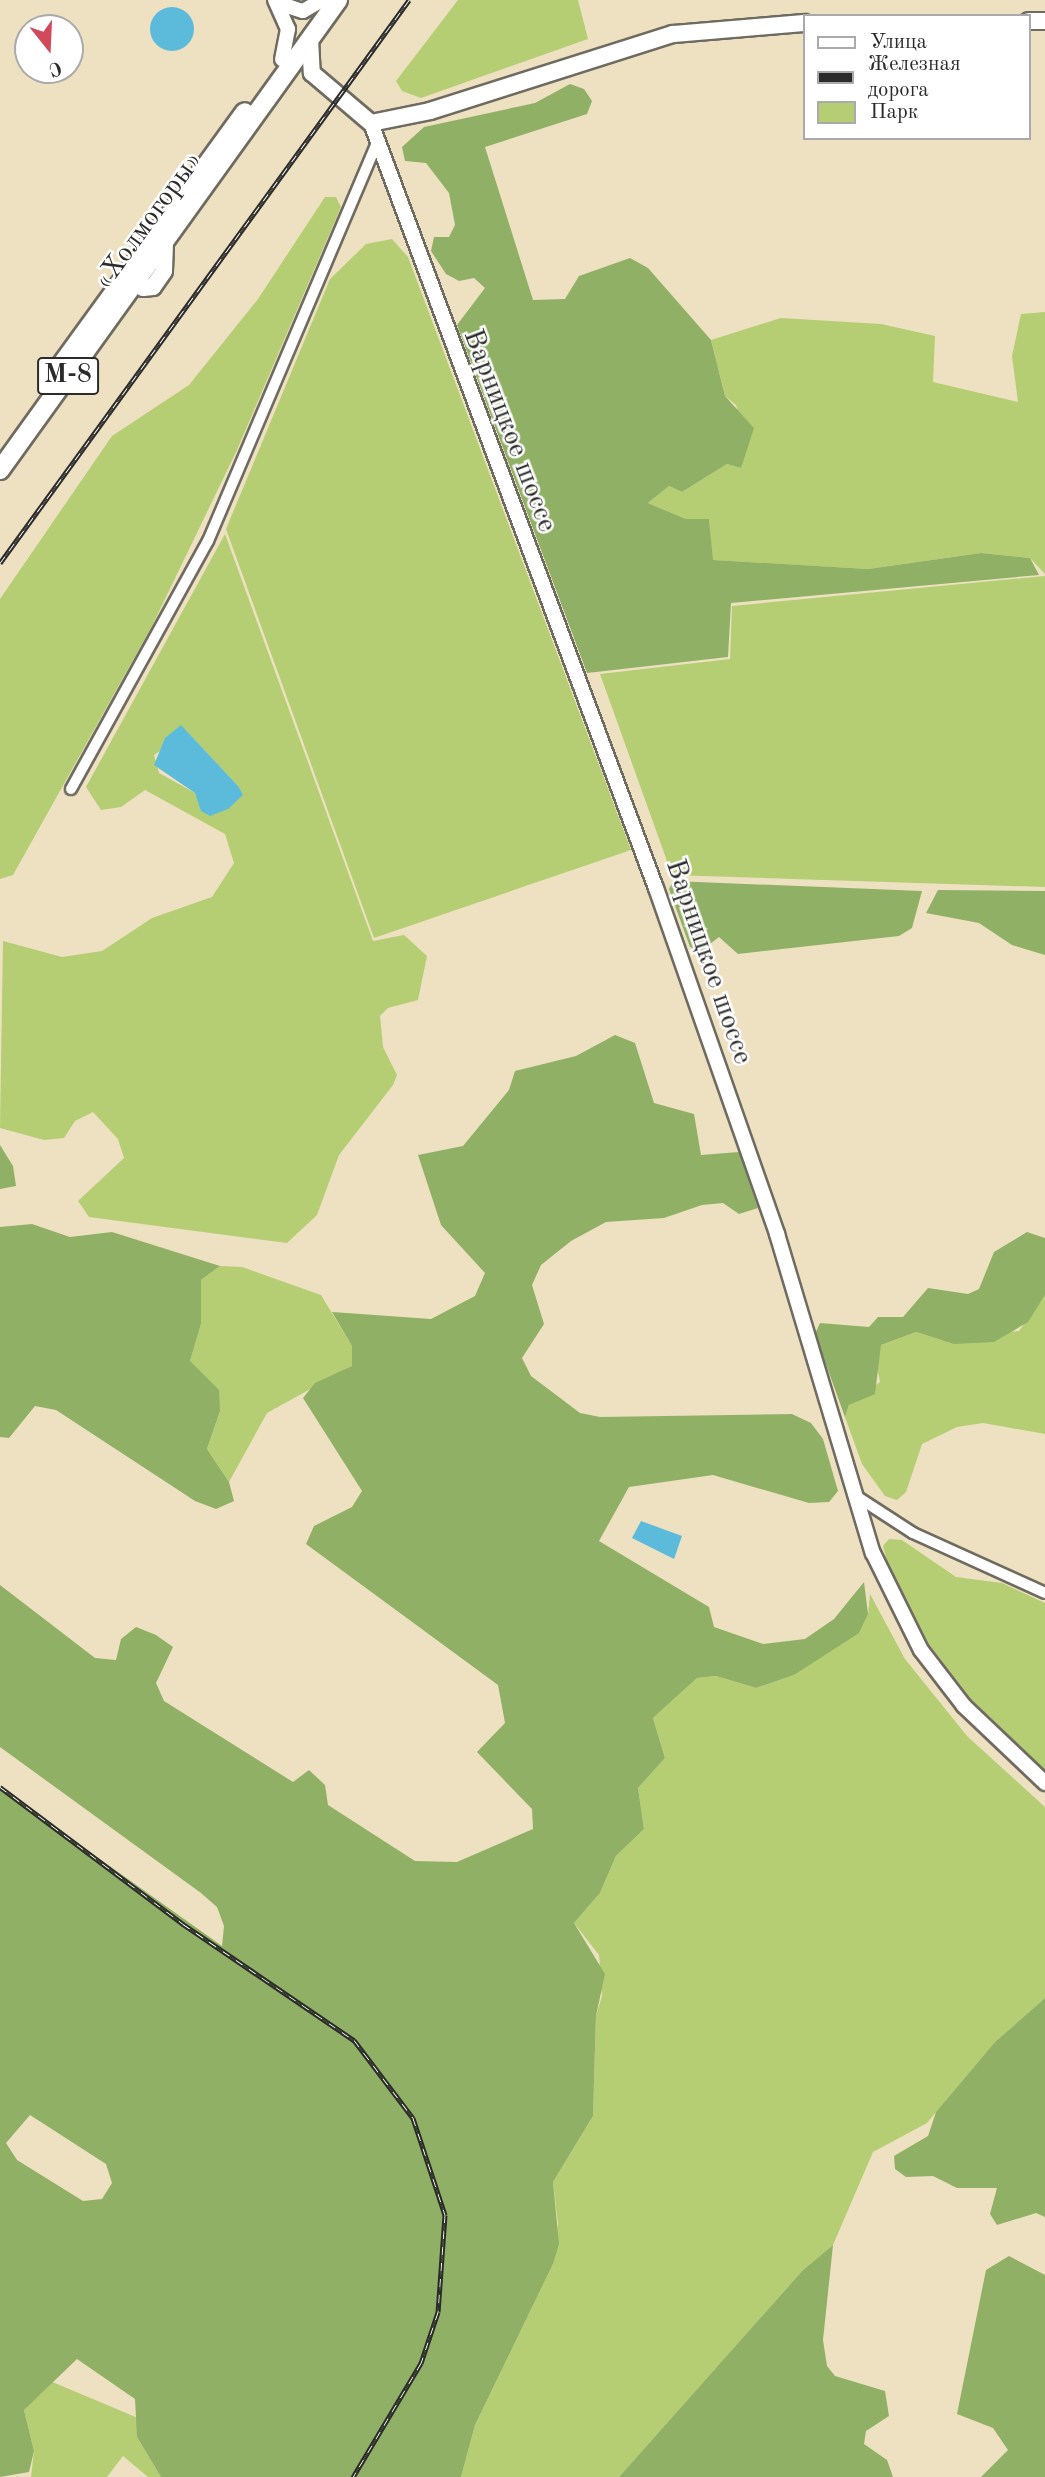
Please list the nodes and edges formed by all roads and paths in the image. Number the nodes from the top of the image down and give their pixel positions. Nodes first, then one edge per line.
1 (323, 0) edge
2 (338, 0) edge
3 (276, 1) edge
4 (804, 23) edge
5 (310, 39) junction
6 (282, 59) junction
7 (317, 78) junction
8 (273, 92) junction
9 (371, 123) junction
10 (377, 143) junction
11 (132, 277) junction
12 (0, 453) edge
13 (0, 470) edge
14 (71, 789) dead end
15 (853, 1494) junction
16 (1045, 1593) edge
17 (1045, 1783) edge

1 - 3 street
1 - 6 highway, «Холмогоры» / М-8
2 - 5 highway, «Холмогоры» / М-8
3 - 6 street
4 - 9 main road
5 - 7 main road
5 - 8 highway, «Холмогоры» / М-8
6 - 11 highway, «Холмогоры» / М-8
7 - 8 main road
7 - 9 main road
8 - 11 highway, «Холмогоры» / М-8
9 - 10 street, Варницкое шоссе
10 - 14 street
10 - 15 street, Варницкое шоссе
11 - 12 highway, «Холмогоры» / М-8
11 - 13 highway, «Холмогоры» / М-8
15 - 16 street
15 - 17 street, Варницкое шоссе

